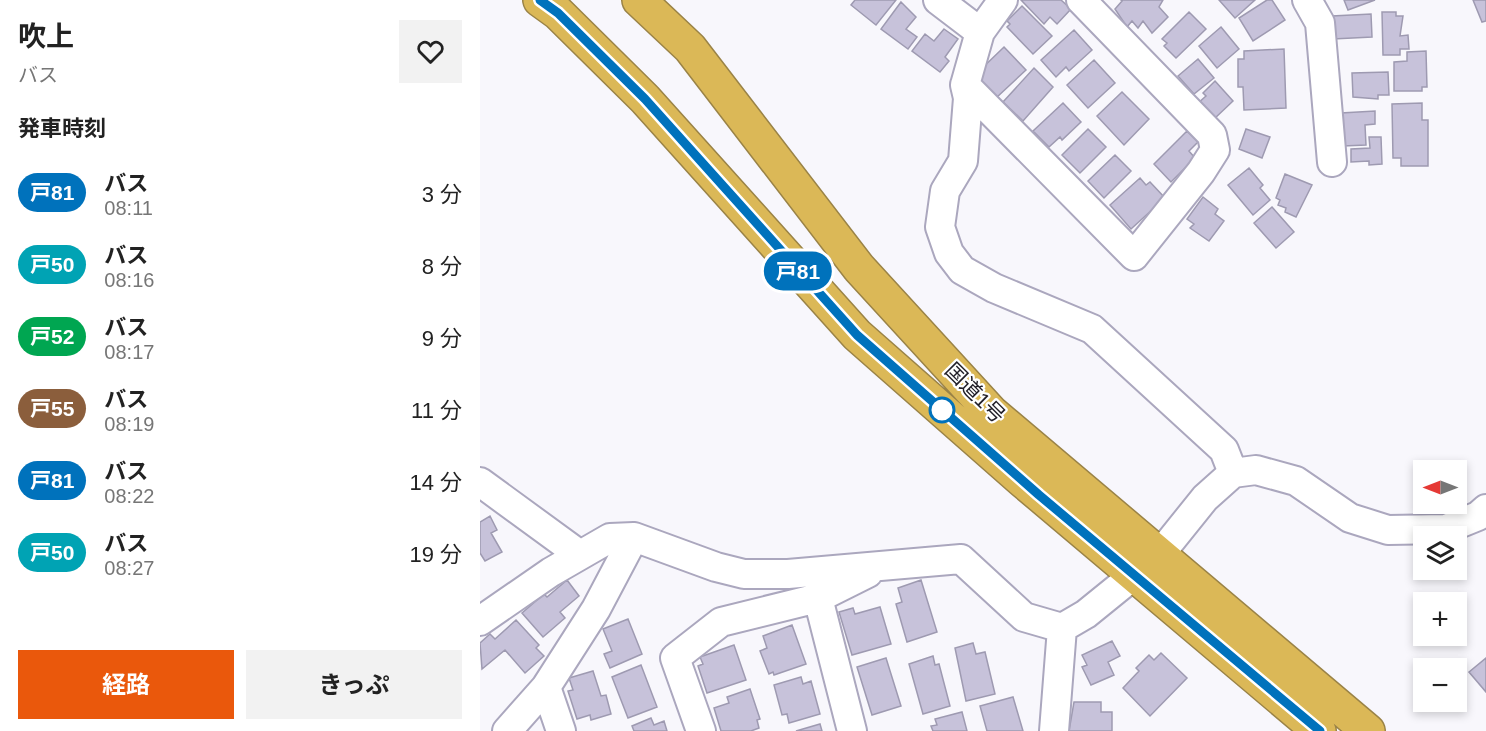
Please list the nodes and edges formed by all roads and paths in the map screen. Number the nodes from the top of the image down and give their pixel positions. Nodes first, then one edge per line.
1 (540, 0) edge
2 (639, 0) edge
3 (938, 0) edge
4 (1003, 0) edge
5 (1081, 0) edge
6 (1307, 0) edge
7 (980, 32) junction
8 (967, 92) junction
9 (1332, 162) dead end
10 (1233, 472) junction
11 (480, 482) edge
12 (1486, 509) edge
13 (634, 537) junction
14 (1160, 554) junction
15 (580, 555) junction
16 (883, 565) junction
17 (1134, 575) junction
18 (818, 598) junction
19 (480, 621) edge
20 (1062, 628) junction
21 (546, 687) junction
22 (507, 731) edge
23 (561, 731) edge
24 (701, 731) edge
25 (852, 731) edge
26 (1054, 731) edge
27 (1319, 731) edge
28 (1368, 731) edge

1 - 17 highway, 国道1号
2 - 14 highway, 国道1号
3 - 7 street
4 - 7 street
5 - 8 street
6 - 9 street
7 - 8 street
8 - 10 street
10 - 12 street
10 - 14 street
11 - 15 street
13 - 15 street
13 - 16 street
13 - 21 street
14 - 17 street
14 - 28 highway, 国道1号
15 - 19 street
16 - 18 street
16 - 20 street
17 - 20 street
17 - 27 highway, 国道1号
18 - 24 street
18 - 25 street
20 - 26 street
21 - 22 street
21 - 23 street

